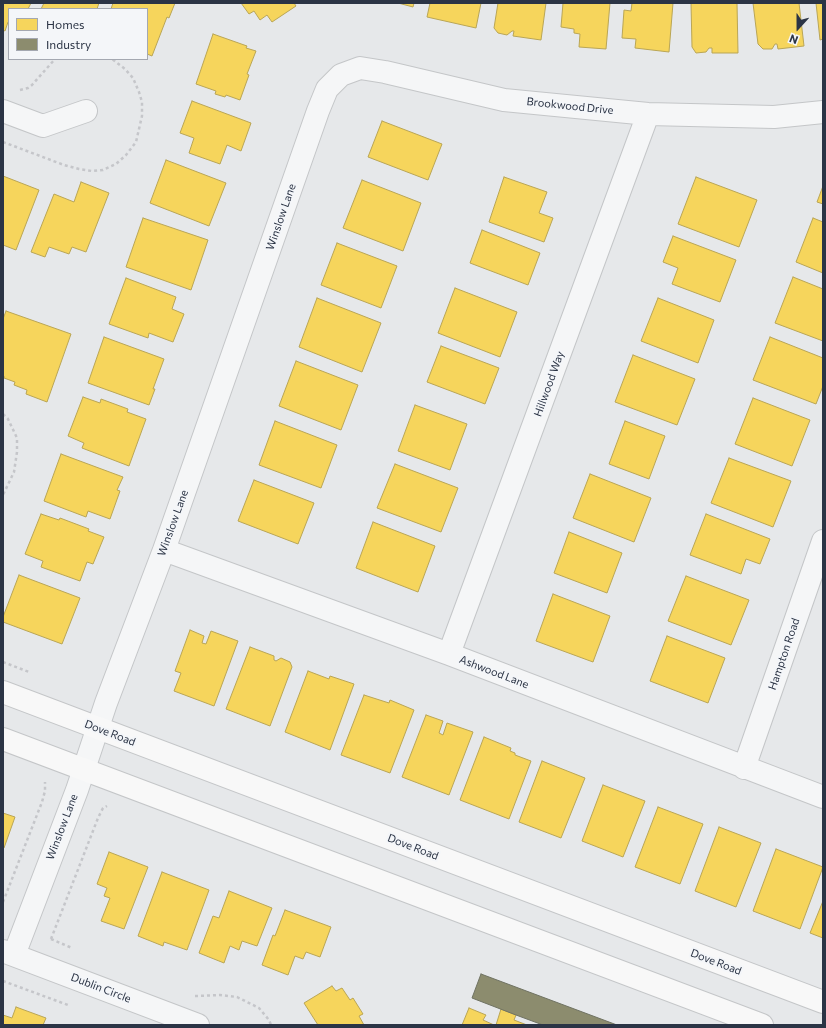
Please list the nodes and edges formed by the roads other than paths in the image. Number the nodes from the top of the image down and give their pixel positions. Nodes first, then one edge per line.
1 (327, 89) joint
2 (3, 111) edge
3 (86, 111) dead end
4 (823, 112) edge
5 (648, 114) junction
6 (823, 541) edge
7 (164, 550) junction
8 (449, 654) junction
9 (3, 692) edge
10 (97, 728) junction
11 (3, 739) edge
12 (744, 768) junction
13 (83, 769) junction
14 (823, 797) edge
15 (9, 953) edge
16 (823, 1002) edge
17 (198, 1025) edge
18 (762, 1025) edge

1 - 5 street, Brookwood Drive
1 - 7 street, Winslow Lane
2 - 3 street
4 - 5 street, Brookwood Drive
5 - 8 street, Hillwood Way
6 - 12 street, Hampton Road
7 - 8 street, Ashwood Lane
7 - 10 street, Winslow Lane
8 - 12 street, Ashwood Lane
9 - 10 main road, Dove Road
10 - 13 street, Winslow Lane
10 - 16 main road, Dove Road
11 - 13 main road
12 - 14 street, Ashwood Lane
13 - 15 street, Winslow Lane
13 - 18 main road
15 - 17 street, Dublin Circle

